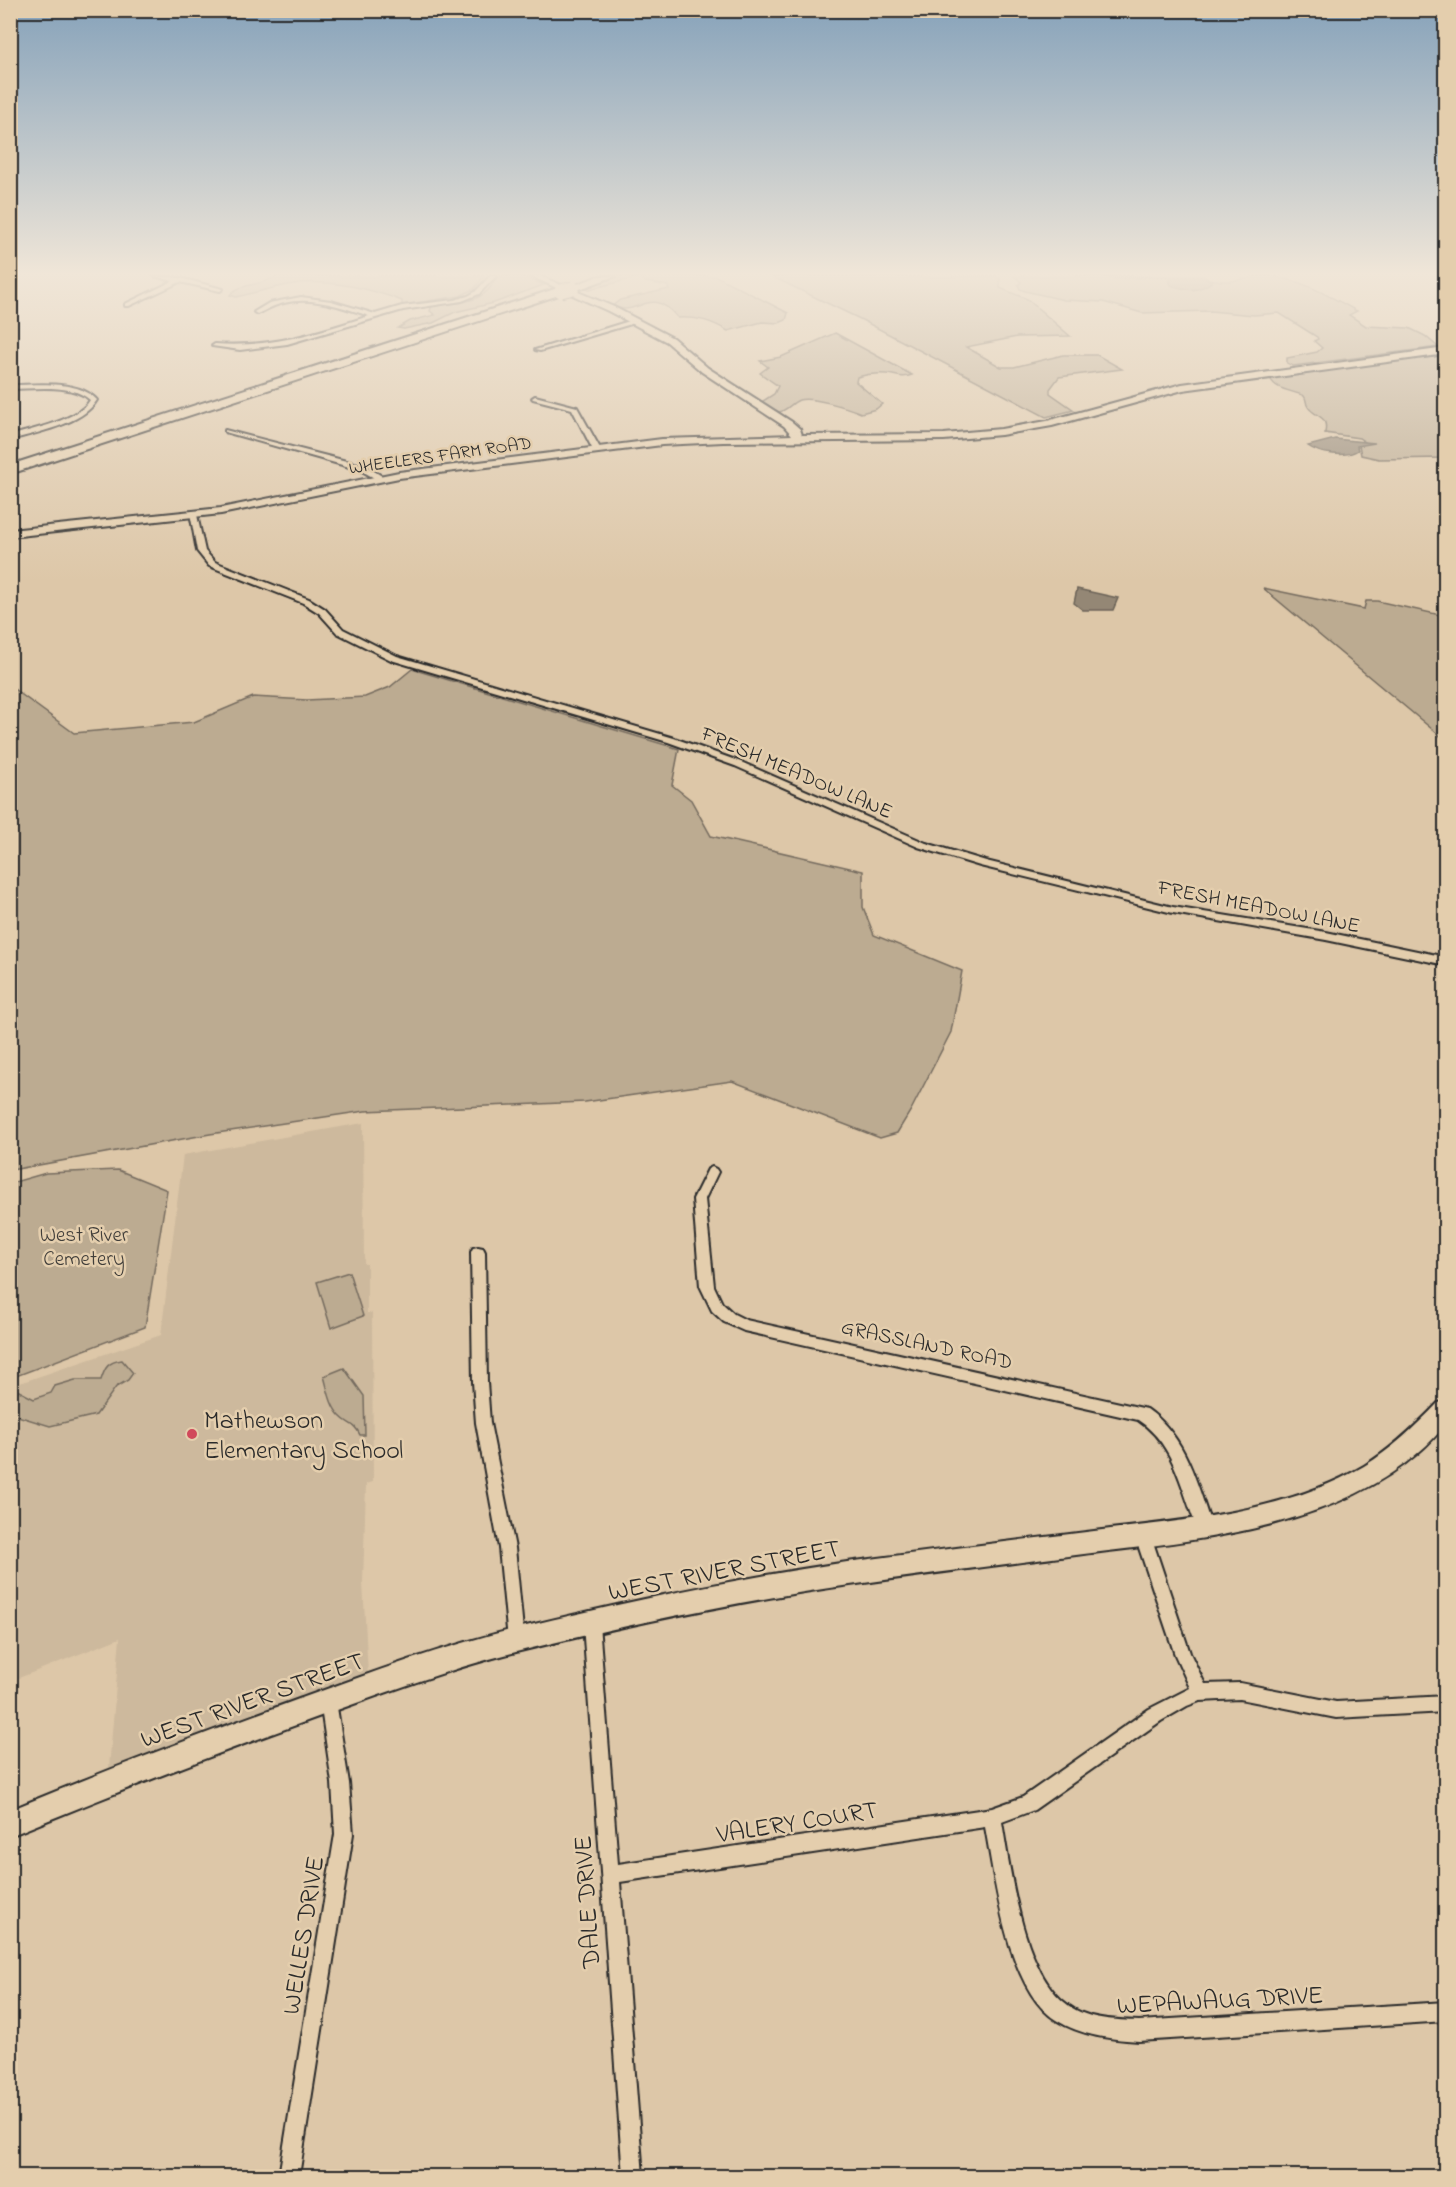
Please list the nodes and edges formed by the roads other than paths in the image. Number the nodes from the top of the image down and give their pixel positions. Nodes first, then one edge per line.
1 (277, 378) edge
2 (289, 378) edge
3 (718, 378) edge
4 (1248, 378) edge
5 (10, 387) edge
6 (536, 398) dead end
7 (227, 431) dead end
8 (10, 438) edge
9 (798, 438) junction
10 (597, 450) junction
11 (10, 462) edge
12 (10, 470) edge
13 (381, 478) junction
14 (193, 515) junction
15 (10, 534) edge
16 (1446, 961) edge
17 (712, 1172) dead end
18 (478, 1252) dead end
19 (1446, 1410) edge
20 (1204, 1527) junction
21 (1143, 1536) junction
22 (591, 1624) junction
23 (516, 1640) junction
24 (1200, 1693) junction
25 (328, 1701) junction
26 (1446, 1704) edge
27 (992, 1817) junction
28 (10, 1822) edge
29 (610, 1875) junction
30 (1446, 2011) edge
31 (289, 2176) edge
32 (633, 2176) edge

1 - 11 highway
2 - 12 highway
3 - 9 main road
4 - 9 main road, WHEELERS FARM ROAD
5 - 8 street
6 - 10 street
7 - 13 street
9 - 10 main road, WHEELERS FARM ROAD
10 - 13 main road, WHEELERS FARM ROAD
13 - 14 main road, WHEELERS FARM ROAD
14 - 15 main road, WHEELERS FARM ROAD
14 - 16 street, FRESH MEADOW LANE
17 - 20 street, GRASSLAND ROAD
18 - 23 street
19 - 20 main road, WEST RIVER STREET
20 - 21 main road, WEST RIVER STREET
21 - 22 main road, WEST RIVER STREET
21 - 24 street
22 - 23 main road, WEST RIVER STREET
22 - 29 street, DALE DRIVE
23 - 25 main road, WEST RIVER STREET
24 - 26 street
24 - 27 street
25 - 28 main road, WEST RIVER STREET
25 - 31 street, WELLES DRIVE
27 - 29 street, VALERY COURT
27 - 30 street, WEPAWAUG DRIVE
29 - 32 street, DALE DRIVE

